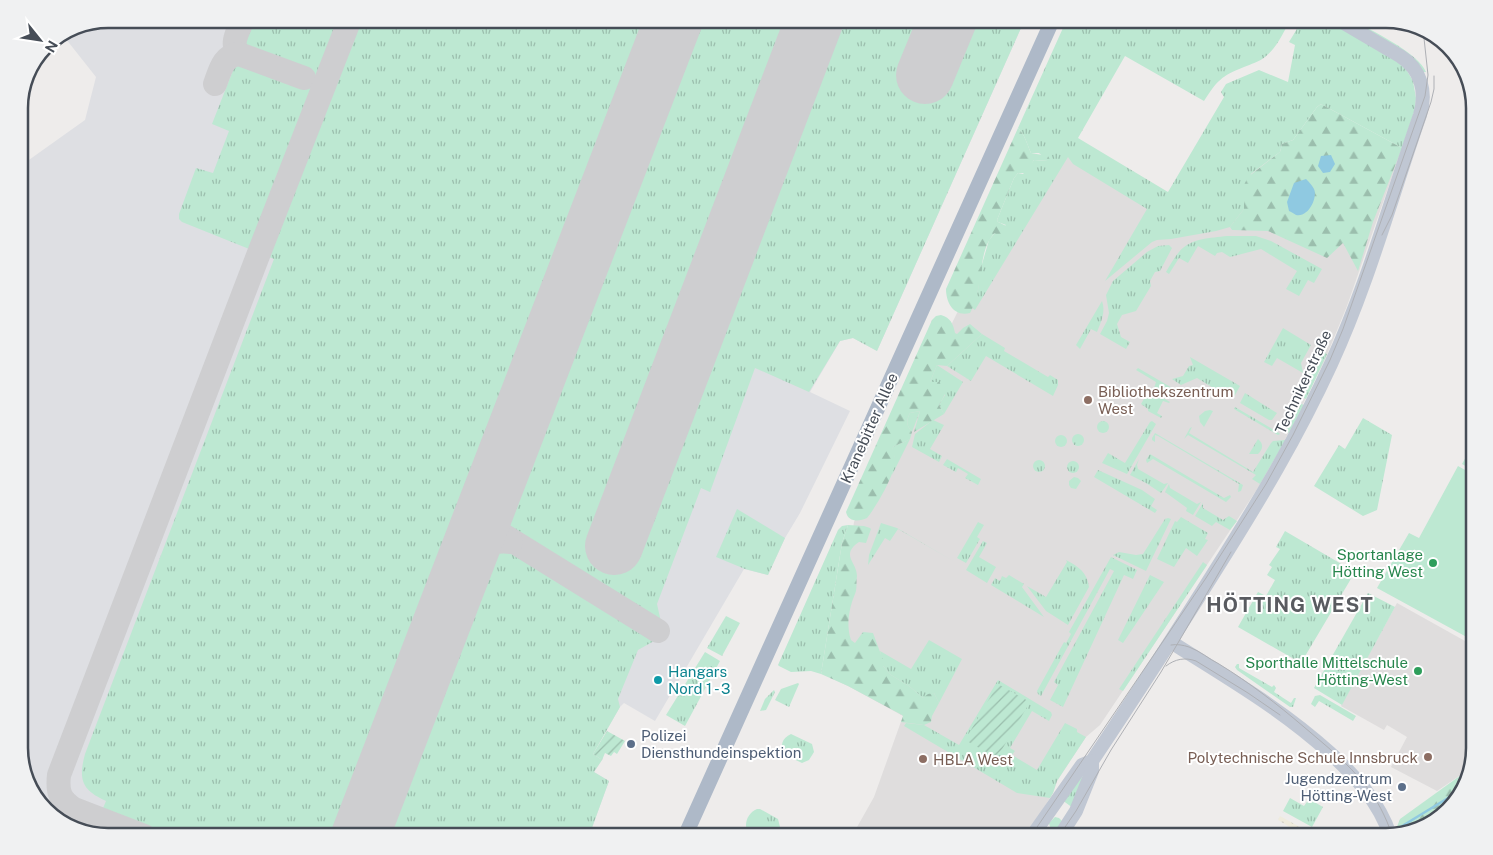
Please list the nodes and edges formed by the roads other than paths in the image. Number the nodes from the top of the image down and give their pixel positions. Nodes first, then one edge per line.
1 (1049, 28) edge
2 (1352, 28) edge
3 (1171, 642) junction
4 (1092, 760) junction
5 (1046, 817) junction
6 (689, 828) edge
7 (1038, 828) edge
8 (1045, 828) edge
9 (1063, 828) edge
10 (1064, 828) edge
11 (1386, 828) edge

1 - 6 main road, Kranebitter Allee
2 - 3 street, Technikerstraße
3 - 4 street, Technikerstraße
3 - 11 street
4 - 5 street, Technikerstraße
4 - 10 street, Technikerstraße
5 - 7 street, Technikerstraße
5 - 8 street
5 - 9 street

